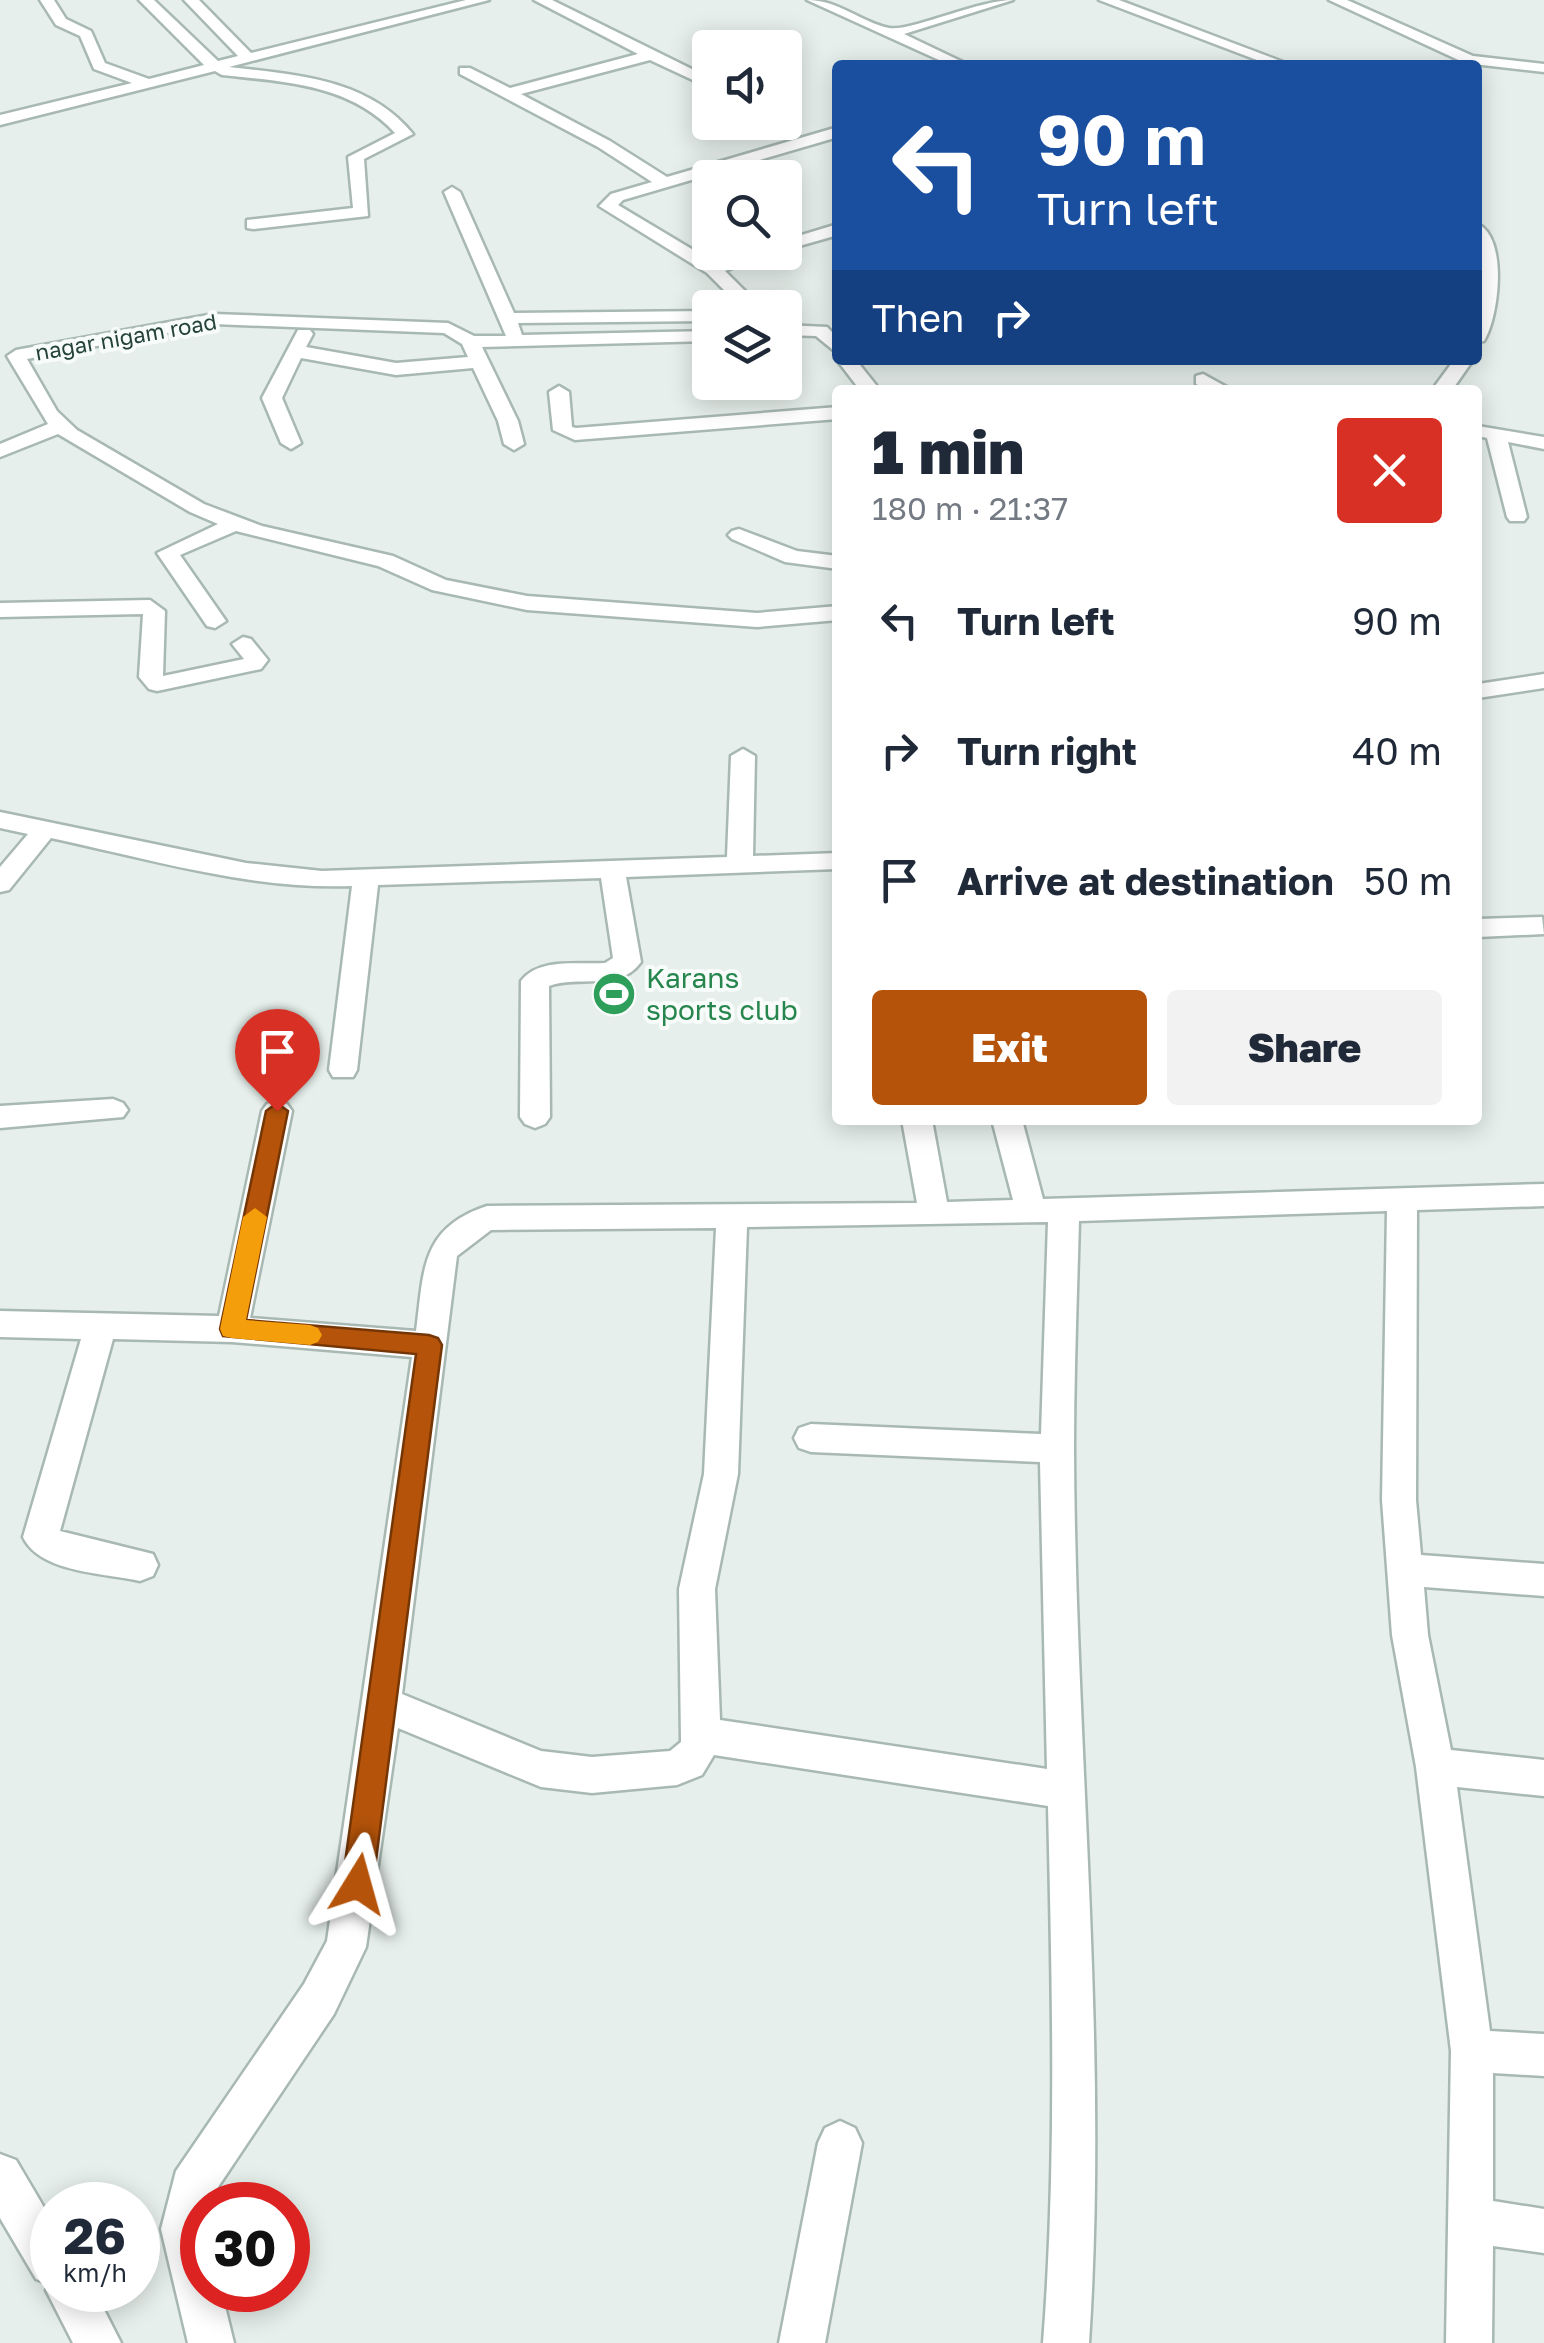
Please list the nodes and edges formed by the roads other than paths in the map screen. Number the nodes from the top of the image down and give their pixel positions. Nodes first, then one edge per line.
1 (48, 0) edge
2 (146, 0) edge
3 (191, 0) edge
4 (400, 0) edge
5 (482, 0) edge
6 (541, 0) edge
7 (814, 0) edge
8 (1006, 0) edge
9 (1106, 0) edge
10 (1336, 0) edge
11 (415, 17) junction
12 (890, 34) junction
13 (651, 55) junction
14 (248, 58) junction
15 (950, 60) edge
16 (1270, 60) edge
17 (1470, 60) edge
18 (1482, 61) edge
19 (209, 68) junction
20 (1544, 68) edge
21 (465, 71) dead end
22 (692, 75) edge
23 (147, 83) junction
24 (508, 93) junction
25 (0, 120) edge
26 (802, 129) dead end
27 (832, 134) edge
28 (820, 138) junction
29 (832, 143) edge
30 (665, 183) junction
31 (452, 192) dead end
32 (253, 224) dead end
33 (832, 230) edge
34 (1482, 239) edge
35 (802, 240) edge
36 (692, 257) edge
37 (714, 270) edge
38 (734, 290) edge
39 (1482, 293) edge
40 (692, 316) edge
41 (508, 318) junction
42 (310, 322) junction
43 (829, 326) edge
44 (802, 328) edge
45 (1482, 328) edge
46 (692, 336) edge
47 (470, 341) junction
48 (517, 341) junction
49 (294, 351) junction
50 (8, 357) edge
51 (479, 362) junction
52 (850, 365) edge
53 (1204, 380) dead end
54 (866, 385) edge
55 (1213, 385) edge
56 (559, 392) dead end
57 (832, 414) edge
58 (60, 426) junction
59 (1487, 432) edge
60 (291, 443) dead end
61 (1544, 443) edge
62 (514, 444) dead end
63 (0, 450) edge
64 (1516, 517) dead end
65 (234, 524) junction
66 (740, 535) dead end
67 (832, 562) edge
68 (0, 610) edge
69 (832, 613) edge
70 (215, 622) dead end
71 (243, 644) dead end
72 (1544, 681) edge
73 (1482, 690) edge
74 (743, 756) dead end
75 (0, 820) edge
76 (44, 830) junction
77 (832, 861) edge
78 (740, 864) junction
79 (612, 867) junction
80 (366, 880) junction
81 (0, 884) edge
82 (1542, 926) edge
83 (1482, 928) edge
84 (343, 1070) dead end
85 (114, 1110) dead end
86 (277, 1111) dead end
87 (0, 1117) edge
88 (535, 1117) dead end
89 (918, 1125) edge
90 (1009, 1125) edge
91 (1544, 1196) edge
92 (1402, 1200) junction
93 (1047, 1211) junction
94 (934, 1214) junction
95 (732, 1218) junction
96 (0, 1324) edge
97 (102, 1326) junction
98 (232, 1329) junction
99 (429, 1345) junction
100 (811, 1438) dead end
101 (1057, 1449) junction
102 (140, 1565) dead end
103 (1404, 1570) junction
104 (1544, 1580) edge
105 (382, 1704) junction
106 (702, 1735) junction
107 (1434, 1767) junction
108 (1544, 1778) edge
109 (1066, 1790) junction
110 (1472, 2051) junction
111 (1544, 2055) edge
112 (840, 2143) dead end
113 (0, 2176) edge
114 (1470, 2220) junction
115 (30, 2226) edge
116 (1544, 2231) edge
117 (80, 2312) edge
118 (98, 2343) edge
119 (211, 2343) edge
120 (802, 2343) edge
121 (1066, 2343) edge
122 (1470, 2343) edge

1 - 23 street
2 - 19 street
3 - 14 street
4 - 11 street
5 - 11 street
6 - 13 street
7 - 12 street
8 - 12 street
9 - 16 street
10 - 17 street
11 - 14 street
12 - 15 street
13 - 22 street
13 - 24 street
14 - 19 street
18 - 20 street
19 - 23 street
19 - 32 street
21 - 24 street
23 - 25 street
24 - 30 street
26 - 28 street
27 - 28 street
28 - 29 street
28 - 30 street
30 - 36 street
31 - 41 street
33 - 35 street
34 - 39 street
37 - 38 street
39 - 45 street
40 - 41 street
41 - 48 street
42 - 47 street, nagar nigam road
42 - 49 street
42 - 50 street, nagar nigam road
43 - 44 street
46 - 48 street, nagar nigam road
47 - 48 street, nagar nigam road
47 - 51 street
49 - 51 street
49 - 60 street
50 - 58 street, nagar nigam road
51 - 62 street
52 - 54 street
53 - 55 street
56 - 57 street
58 - 63 street
58 - 65 street, nagar nigam road
59 - 61 street
59 - 64 street
65 - 69 street, nagar nigam road
65 - 70 street
66 - 67 street
68 - 71 street
72 - 73 street
74 - 78 street
75 - 76 street
76 - 80 street
76 - 81 street
77 - 78 street
78 - 79 street
79 - 80 street
79 - 88 street
80 - 84 street
82 - 83 street
85 - 87 street
86 - 98 street
89 - 94 street
90 - 93 street
91 - 92 street
92 - 93 street
92 - 103 street
93 - 94 street
93 - 101 street
94 - 95 street
95 - 99 street
95 - 106 street
96 - 97 street
97 - 98 street
97 - 102 street
98 - 99 street
99 - 105 street
100 - 101 street
101 - 109 street
103 - 104 street
103 - 107 street
105 - 106 street
105 - 119 street
106 - 109 street
107 - 108 street
107 - 110 street
109 - 121 street
110 - 111 street
110 - 114 street
112 - 120 street
113 - 115 street
114 - 116 street
114 - 122 street
117 - 118 street

